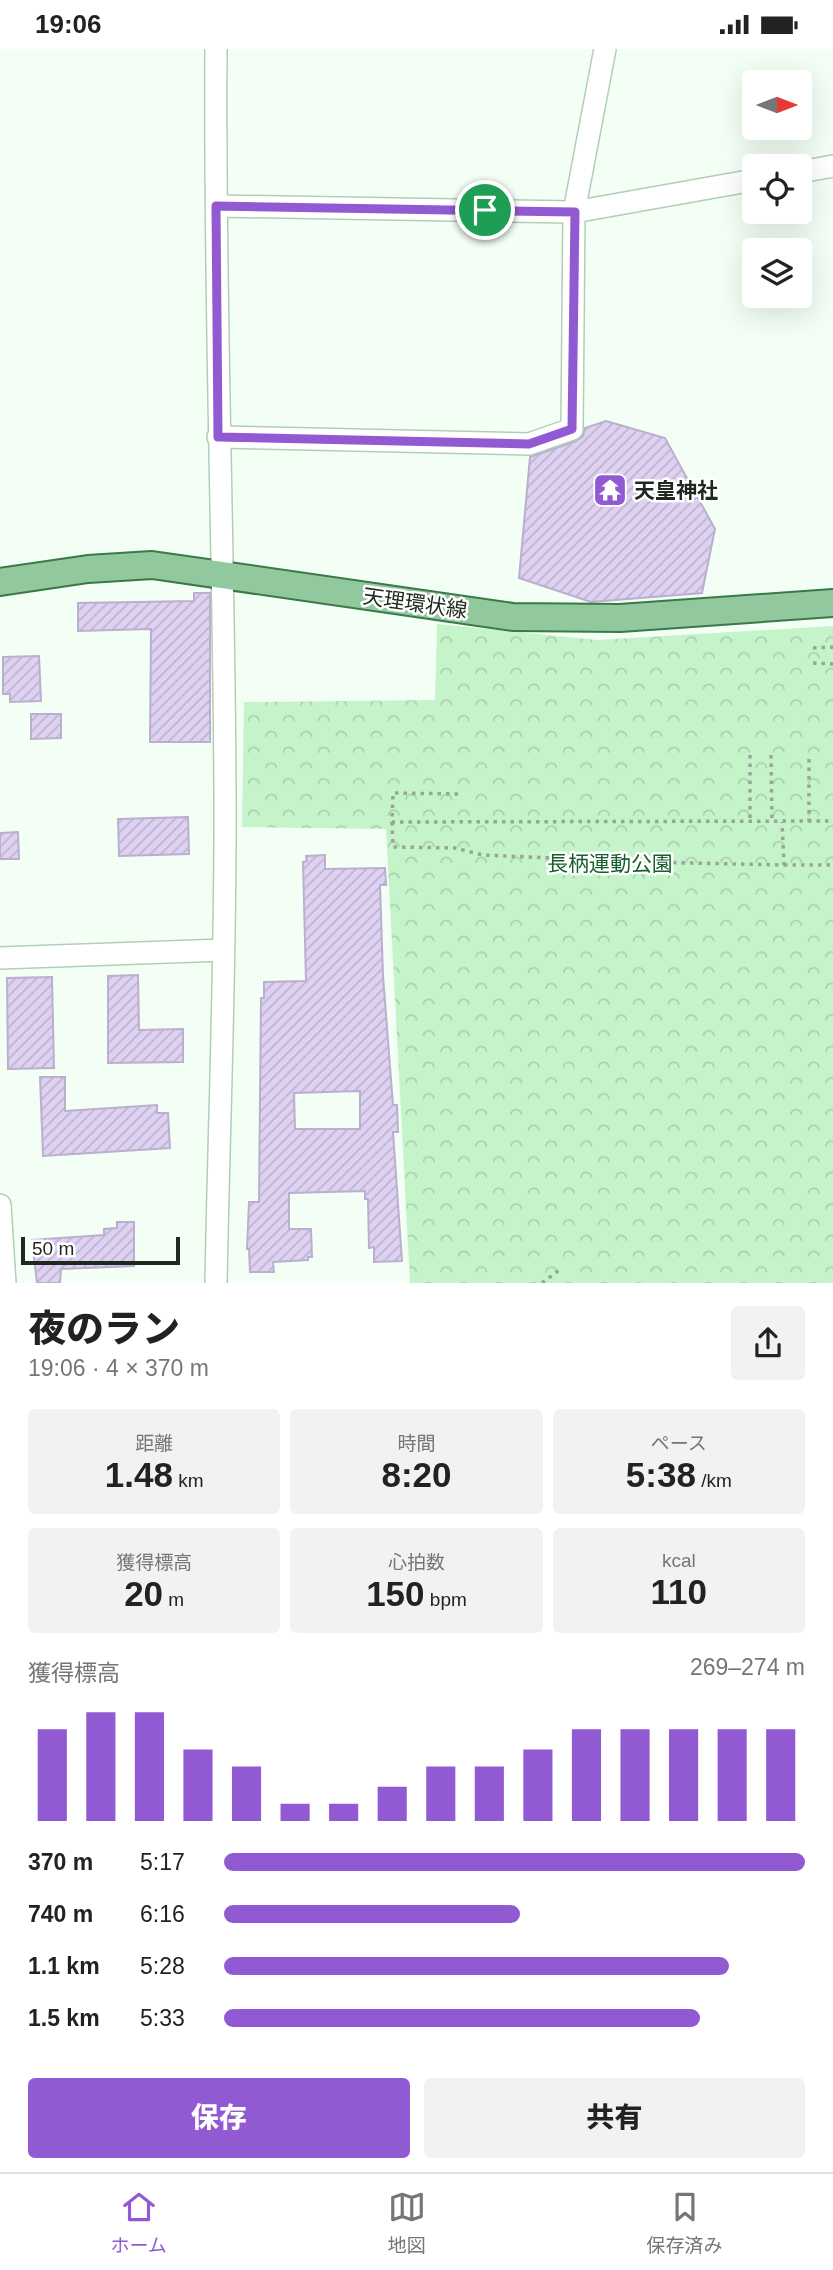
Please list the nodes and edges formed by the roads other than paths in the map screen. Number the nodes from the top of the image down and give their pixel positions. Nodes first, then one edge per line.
1 (216, 49) edge
2 (605, 49) edge
3 (833, 166) edge
4 (812, 170) edge
5 (742, 182) edge
6 (216, 206) junction
7 (575, 212) junction
8 (218, 437) junction
9 (223, 573) junction
10 (0, 582) edge
11 (833, 603) edge
12 (223, 950) junction
13 (0, 958) edge
14 (0, 1205) edge
15 (5, 1283) edge
16 (216, 1283) edge

1 - 6 street
2 - 7 street
3 - 4 street
5 - 7 street
6 - 7 street
6 - 8 street
7 - 8 street
8 - 9 street
9 - 10 main road, 天理環状線
9 - 11 main road, 天理環状線
9 - 12 street
12 - 13 street
12 - 16 street
14 - 15 street

